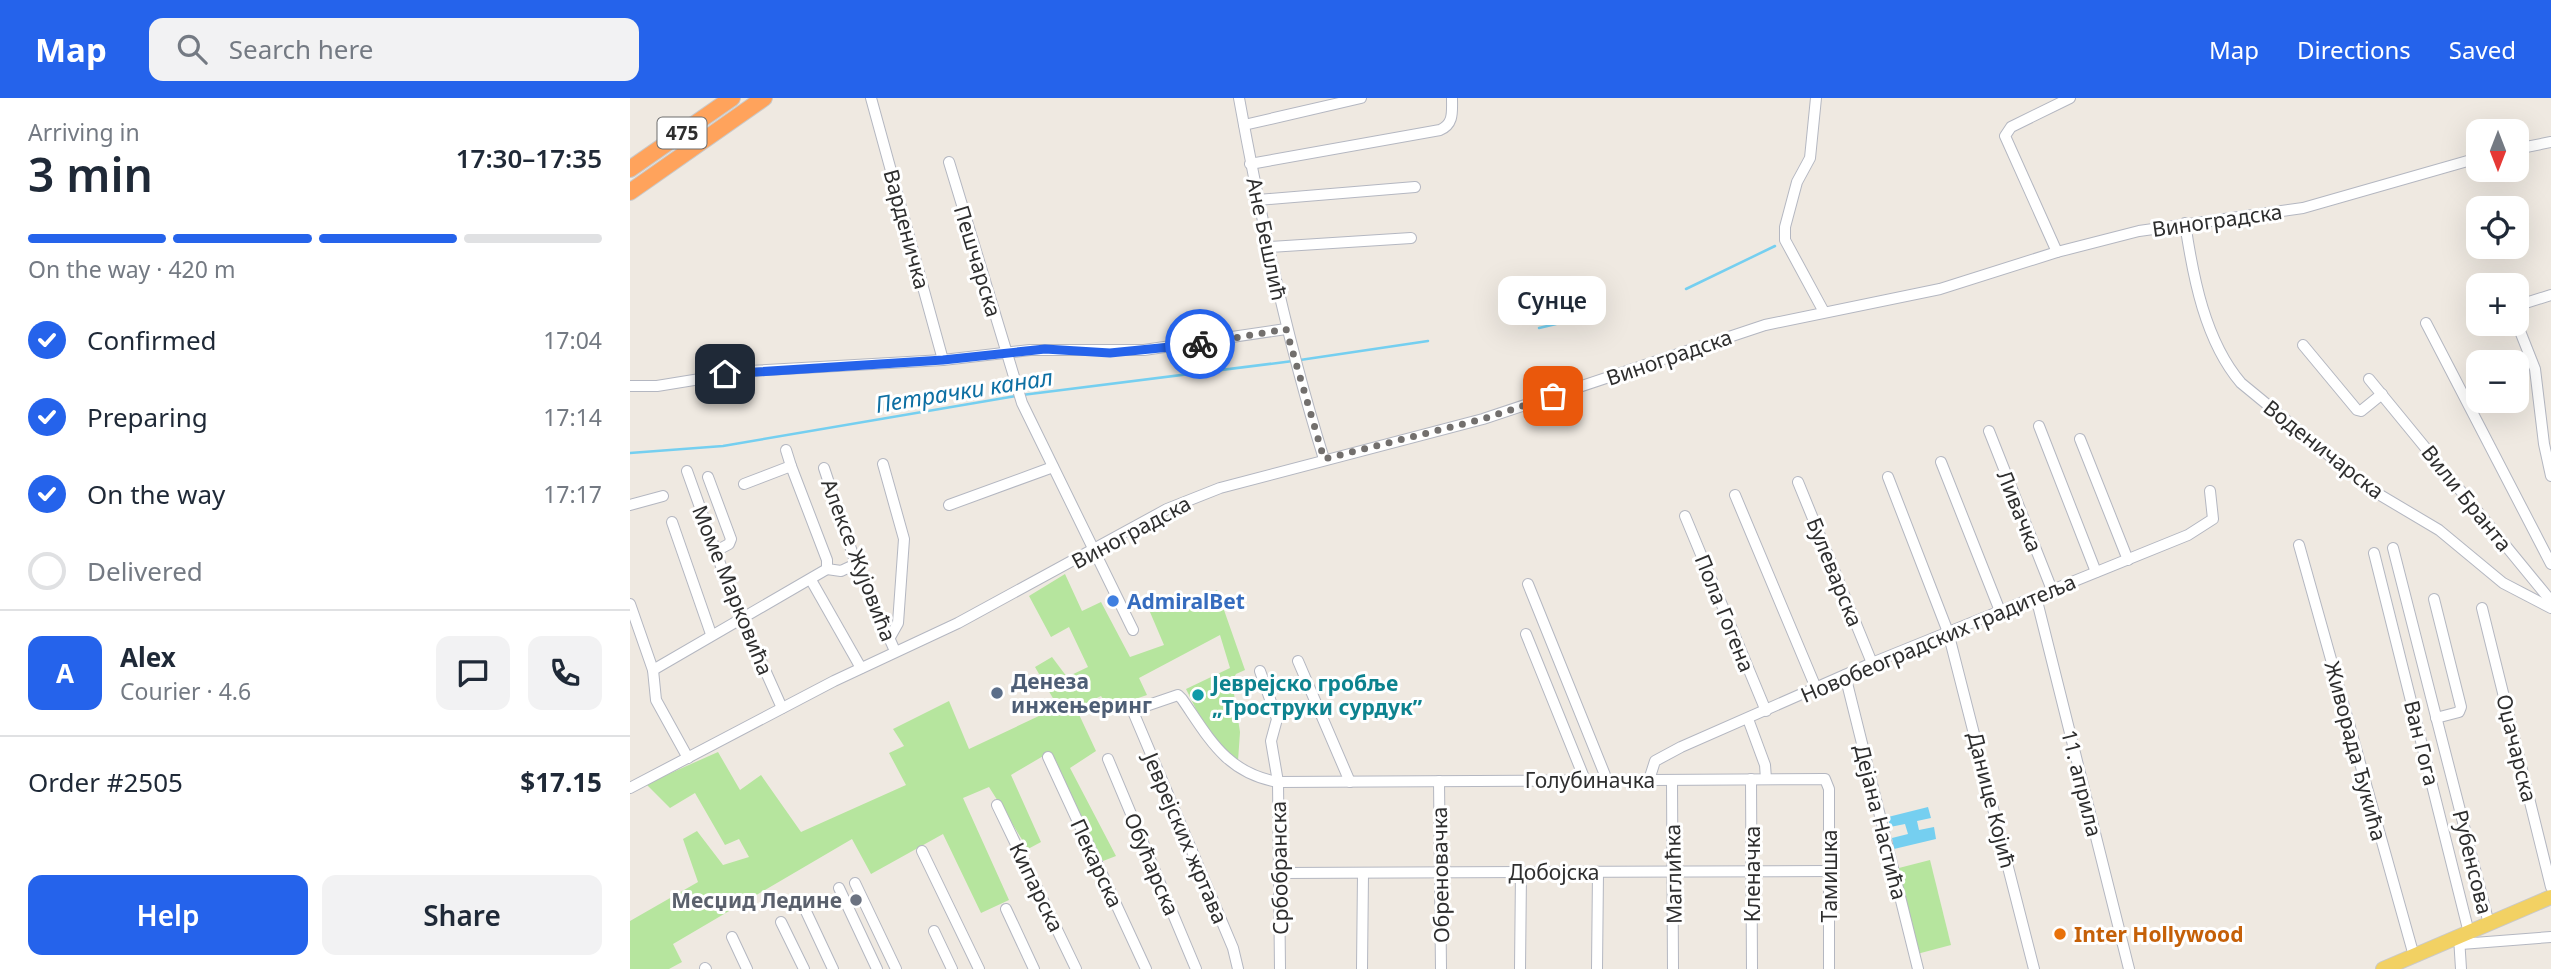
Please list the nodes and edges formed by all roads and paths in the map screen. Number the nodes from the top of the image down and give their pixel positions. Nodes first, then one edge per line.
1 (732, 98) edge
2 (764, 98) edge
3 (871, 98) edge
4 (1239, 98) edge
5 (1361, 98) edge
6 (1452, 98) edge
7 (1816, 98) edge
8 (2070, 98) edge
9 (1244, 125) junction
10 (2551, 142) edge
11 (2529, 146) edge
12 (2466, 161) edge
13 (949, 162) dead end
14 (1250, 164) junction
15 (630, 169) edge
16 (1415, 187) dead end
17 (630, 192) edge
18 (1258, 200) junction
19 (2185, 223) junction
20 (1411, 238) dead end
21 (1269, 247) junction
22 (2057, 252) junction
23 (2551, 295) edge
24 (2529, 302) edge
25 (1824, 312) junction
26 (2426, 323) dead end
27 (1286, 329) junction
28 (2522, 336) edge
29 (2303, 345) dead end
30 (1006, 354) junction
31 (943, 360) junction
32 (2369, 379) dead end
33 (630, 386) edge
34 (2382, 394) junction
35 (2039, 426) dead end
36 (1989, 431) dead end
37 (2080, 439) dead end
38 (786, 450) dead end
39 (1324, 459) junction
40 (1941, 462) dead end
41 (883, 464) dead end
42 (792, 466) junction
43 (1052, 467) junction
44 (824, 468) dead end
45 (687, 471) dead end
46 (2551, 476) edge
47 (708, 477) dead end
48 (1888, 477) dead end
49 (1798, 482) dead end
50 (744, 484) dead end
51 (2210, 491) dead end
52 (1735, 495) dead end
53 (663, 496) dead end
54 (630, 505) edge
55 (949, 505) dead end
56 (1685, 516) dead end
57 (672, 522) dead end
58 (2299, 545) dead end
59 (2393, 548) dead end
60 (716, 551) junction
61 (1093, 551) junction
62 (2374, 553) dead end
63 (2129, 560) junction
64 (856, 564) junction
65 (2551, 564) edge
66 (827, 569) junction
67 (2096, 572) junction
68 (811, 580) junction
69 (1528, 584) dead end
70 (2052, 590) junction
71 (2036, 597) junction
72 (2434, 599) dead end
73 (2551, 601) edge
74 (630, 604) edge
75 (2482, 608) dead end
76 (2551, 608) edge
77 (2000, 611) junction
78 (741, 618) junction
79 (1133, 631) dead end
80 (1948, 632) junction
81 (712, 634) junction
82 (1526, 635) dead end
83 (889, 639) junction
84 (895, 651) junction
85 (1298, 661) dead end
86 (1872, 663) junction
87 (861, 667) junction
88 (653, 670) junction
89 (1260, 671) dead end
90 (1845, 675) junction
91 (1815, 688) junction
92 (782, 708) junction
93 (1137, 709) joint
94 (1766, 711) junction
95 (2436, 718) junction
96 (1748, 719) junction
97 (1048, 757) dead end
98 (688, 758) junction
99 (1108, 759) dead end
100 (1751, 779) junction
101 (1766, 779) junction
102 (1584, 780) junction
103 (1607, 780) junction
104 (1649, 780) junction
105 (1672, 780) junction
106 (1439, 781) junction
107 (1278, 782) junction
108 (1350, 782) junction
109 (1828, 782) joint
110 (630, 788) edge
111 (997, 805) dead end
112 (922, 851) dead end
113 (1829, 871) junction
114 (1521, 872) junction
115 (1598, 872) junction
116 (1673, 872) junction
117 (1752, 872) junction
118 (1280, 873) junction
119 (1363, 873) junction
120 (1440, 873) junction
121 (855, 883) dead end
122 (2551, 887) edge
123 (839, 888) dead end
124 (2551, 897) edge
125 (803, 905) dead end
126 (1006, 909) dead end
127 (781, 922) dead end
128 (2489, 924) junction
129 (934, 931) dead end
130 (732, 937) dead end
131 (2551, 937) edge
132 (2463, 938) junction
133 (2414, 956) junction
134 (747, 969) edge
135 (804, 969) edge
136 (833, 969) edge
137 (877, 969) edge
138 (896, 969) edge
139 (952, 969) edge
140 (979, 969) edge
141 (1034, 969) edge
142 (1076, 969) edge
143 (1146, 969) edge
144 (1196, 969) edge
145 (1238, 969) edge
146 (1280, 969) edge
147 (1363, 969) edge
148 (1441, 969) edge
149 (1520, 969) edge
150 (1597, 969) edge
151 (1673, 969) edge
152 (1752, 969) edge
153 (1829, 969) edge
154 (1918, 969) edge
155 (2034, 969) edge
156 (2129, 969) edge
157 (2383, 969) edge
158 (2461, 969) edge

1 - 15 highway, 475
2 - 17 highway, 475
3 - 31 street, Варденичка
4 - 9 street, Ане Бешлић
5 - 9 street
6 - 14 street
7 - 25 street
8 - 22 street
9 - 14 street, Ане Бешлић
10 - 11 street
12 - 19 street, Виноградска
13 - 30 street, Пешчарска
14 - 18 street, Ане Бешлић
16 - 18 street
18 - 21 street, Ане Бешлић
19 - 22 street, Виноградска
19 - 76 street, Воденичарска
20 - 21 street
21 - 27 street, Ане Бешлић
22 - 25 street, Виноградска
23 - 24 street
25 - 39 street, Виноградска
26 - 65 street
27 - 30 street
27 - 39 street, Ане Бешлић
28 - 46 street
29 - 34 street
30 - 31 street
30 - 43 street, Пешчарска
31 - 33 street
32 - 34 street, Вили Бранта
34 - 73 street, Вили Бранта
35 - 67 street
36 - 70 street, Ливачка
37 - 63 street
38 - 42 street
39 - 61 street, Виноградска
40 - 77 street
41 - 83 street
42 - 50 street
42 - 66 street
43 - 55 street
43 - 61 street, Пешчарска
44 - 64 street, Алексе Жујовића
45 - 60 street, Моме Марковића
47 - 60 street
48 - 80 street, Данице Којић
49 - 86 street, Булеварска
51 - 63 street, Новобеоградских градитеља
52 - 91 street
53 - 54 street
56 - 94 street, Пола Гогена
57 - 81 street
58 - 133 street, Живорада Ђукића
59 - 95 street, Рубенсова
60 - 78 street, Моме Марковића
61 - 79 street, Пешчарска
61 - 84 street, Виноградска
62 - 132 street, Ван Гога
63 - 67 street, Новобеоградских градитеља
64 - 66 street
64 - 83 street, Алексе Жујовића
66 - 68 street
67 - 70 street, Новобеоградских градитеља
68 - 78 street
68 - 87 street
69 - 103 street
70 - 71 street, Новобеоградских градитеља
71 - 77 street, Новобеоградских градитеља
71 - 156 street, 11. априла
72 - 95 street
74 - 88 street
75 - 122 street, Оџачарска
77 - 80 street, Новобеоградских градитеља
78 - 81 street
78 - 92 street, Моме Марковића
80 - 86 street, Новобеоградских градитеља
80 - 155 street, Данице Којић
81 - 88 street
82 - 102 street
83 - 84 street, Алексе Жујовића
84 - 87 street, Виноградска
85 - 108 street
86 - 90 street, Новобеоградских градитеља
87 - 92 street, Виноградска
88 - 98 street
89 - 107 street
90 - 91 street, Новобеоградских градитеља
90 - 154 street, Дејана Настића
91 - 94 street, Новобеоградских градитеља
92 - 98 street, Виноградска
93 - 107 street, Србобранска
93 - 145 street, Јеврејских жртава
94 - 96 street, Новобеоградских градитеља
95 - 128 street, Рубенсова
96 - 101 street
96 - 104 street, Новобеоградских градитеља
97 - 143 street, Пекарска
98 - 110 street, Виноградска
99 - 144 street, Обућарска
100 - 101 street, Голубиначка
100 - 105 street, Голубиначка
100 - 117 street, Кленачка
101 - 109 street, Голубиначка
102 - 103 street, Голубиначка
102 - 106 street, Голубиначка
103 - 104 street, Голубиначка
104 - 105 street, Голубиначка
105 - 116 street, Маглићка
106 - 108 street, Голубиначка
106 - 120 street, Обреновачка
107 - 108 street, Голубиначка
107 - 118 street, Србобранска
109 - 113 street, Тамишка
111 - 142 street, Кипарска
112 - 140 street
113 - 117 street, Добојска
113 - 153 street, Тамишка
114 - 115 street, Добојска
114 - 120 street, Добојска
114 - 149 street
115 - 116 street, Добојска
115 - 150 street
116 - 117 street, Добојска
116 - 151 street, Маглићка
117 - 152 street, Кленачка
118 - 119 street, Добојска
118 - 146 street, Србобранска
119 - 120 street, Добојска
119 - 147 street
120 - 148 street, Обреновачка
121 - 138 street
123 - 137 street
124 - 128 main road
125 - 136 street
126 - 141 street
127 - 135 street
128 - 132 main road
129 - 139 street
130 - 134 street
131 - 132 street
132 - 133 main road
132 - 158 street, Ван Гога
133 - 157 main road

